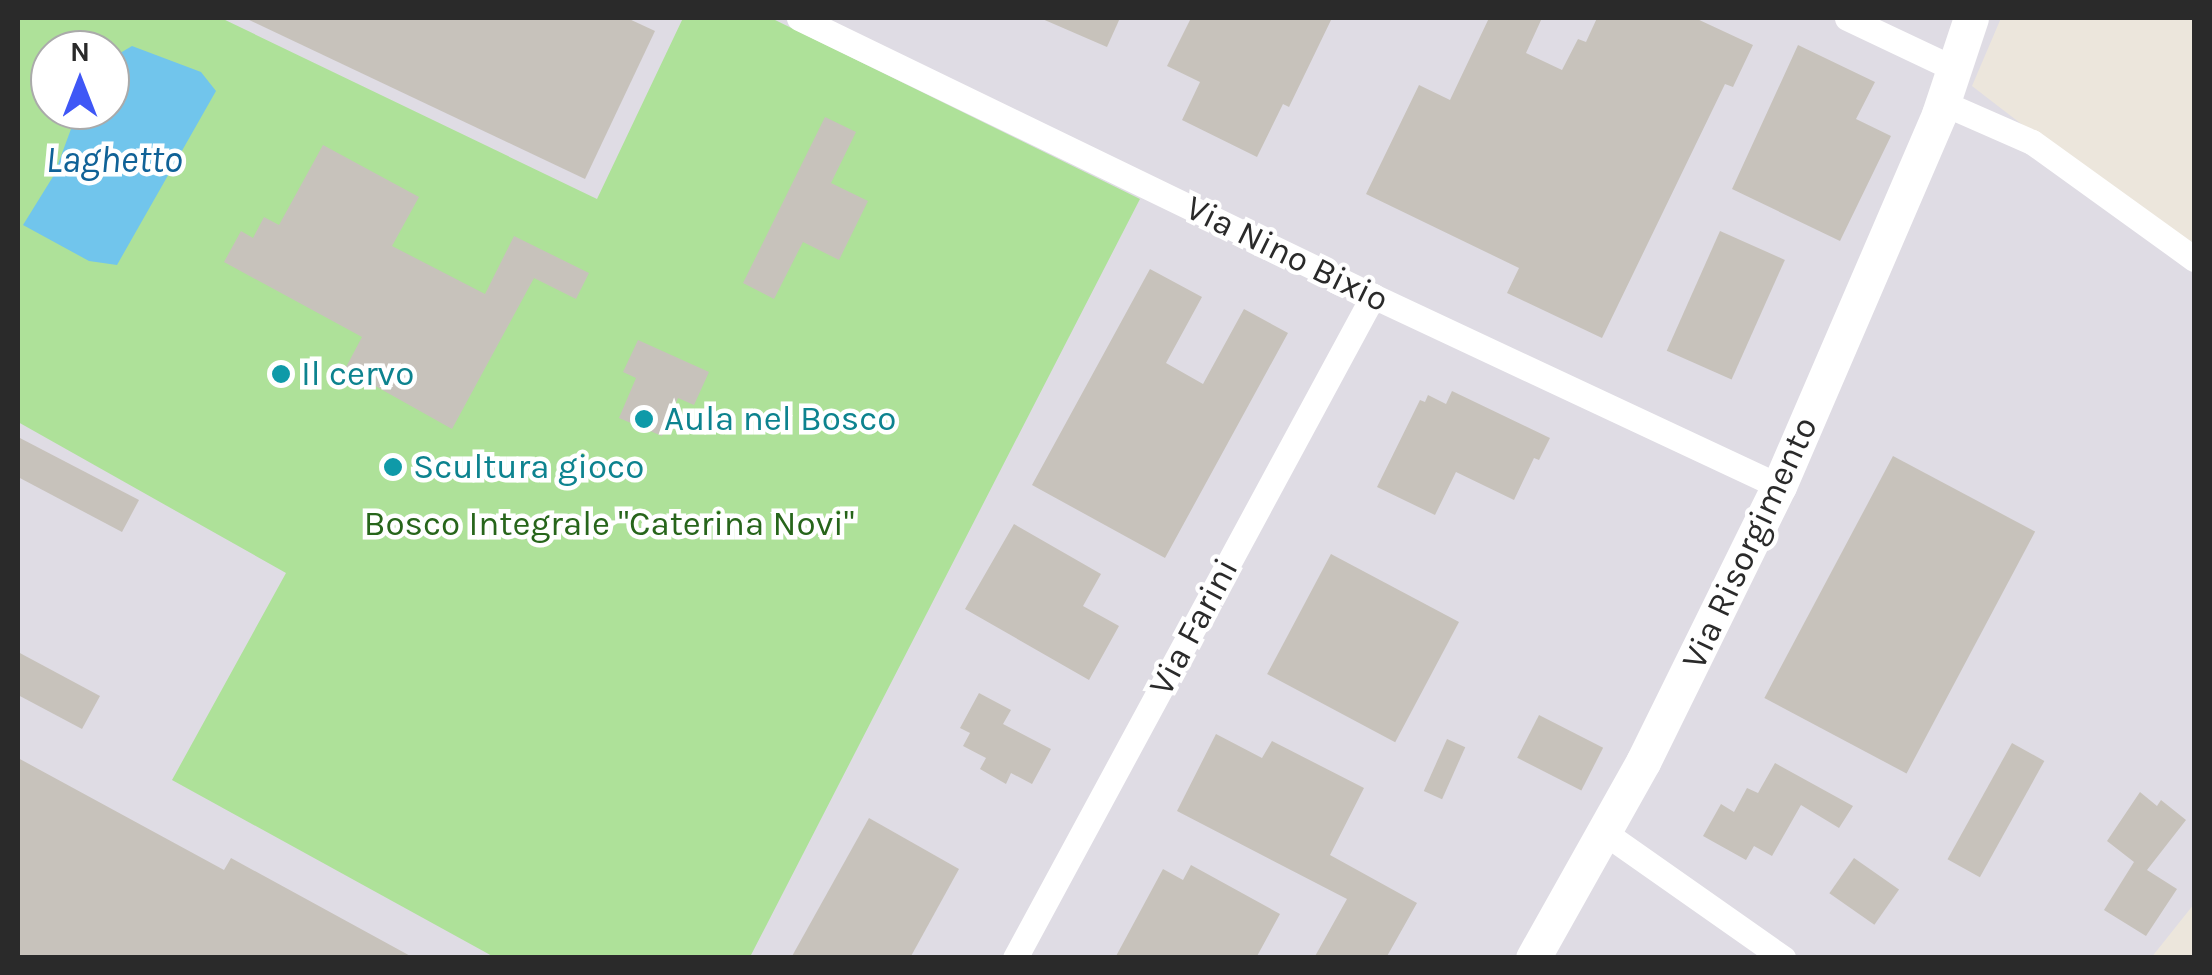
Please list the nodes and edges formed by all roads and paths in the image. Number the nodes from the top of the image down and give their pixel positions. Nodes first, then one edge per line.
1 (799, 18) edge
2 (1847, 18) edge
3 (1971, 18) edge
4 (1956, 70) junction
5 (1941, 109) junction
6 (2194, 258) edge
7 (1373, 296) junction
8 (1779, 486) junction
9 (1605, 832) junction
10 (1015, 958) edge
11 (1533, 958) edge
12 (1783, 958) edge

1 - 7 street, Via Nino Bixio
2 - 4 street
3 - 4 street, Via Risorgimento
4 - 5 street, Via Risorgimento
5 - 6 street
5 - 8 street, Via Risorgimento
7 - 8 street, Via Nino Bixio
7 - 10 street, Via Farini
8 - 9 street, Via Risorgimento
9 - 11 street, Via Risorgimento
9 - 12 street

